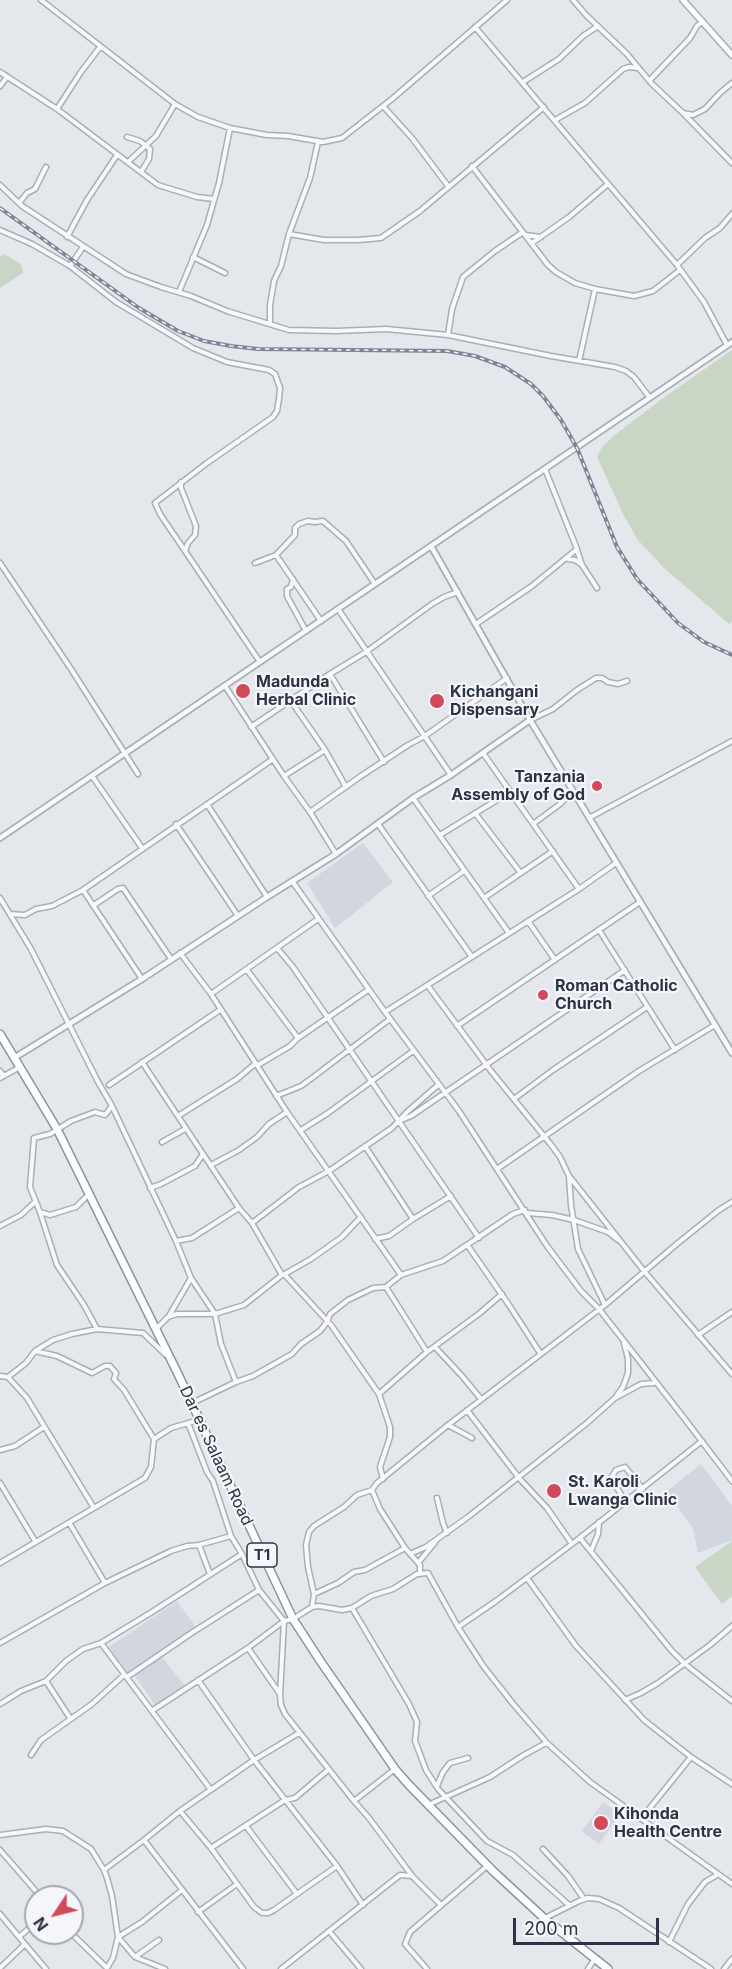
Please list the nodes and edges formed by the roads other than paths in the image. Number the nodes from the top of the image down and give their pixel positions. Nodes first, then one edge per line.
1 (41, 0) edge
2 (507, 0) edge
3 (573, 0) edge
4 (683, 0) edge
5 (702, 22) junction
6 (598, 26) junction
7 (475, 27) junction
8 (100, 47) junction
9 (732, 55) edge
10 (638, 68) junction
11 (0, 72) edge
12 (7, 77) junction
13 (650, 80) junction
14 (523, 82) junction
15 (732, 83) edge
16 (0, 86) edge
17 (175, 104) junction
18 (383, 106) junction
19 (544, 107) junction
20 (57, 109) junction
21 (683, 113) junction
22 (555, 120) junction
23 (230, 128) junction
24 (127, 136) dead end
25 (318, 142) junction
26 (146, 145) junction
27 (117, 155) junction
28 (128, 162) junction
29 (732, 163) edge
30 (472, 166) junction
31 (46, 167) dead end
32 (141, 172) junction
33 (608, 184) junction
34 (0, 185) edge
35 (448, 186) junction
36 (214, 199) junction
37 (19, 203) junction
38 (732, 214) edge
39 (0, 230) edge
40 (524, 233) junction
41 (289, 234) junction
42 (68, 237) junction
43 (542, 237) junction
44 (532, 243) junction
45 (82, 247) junction
46 (193, 257) junction
47 (676, 265) junction
48 (70, 266) junction
49 (680, 270) junction
50 (225, 273) dead end
51 (595, 289) junction
52 (179, 292) junction
53 (270, 324) junction
54 (448, 335) junction
55 (730, 344) edge
56 (579, 361) junction
57 (650, 399) junction
58 (545, 469) junction
59 (181, 482) junction
60 (431, 546) junction
61 (577, 549) junction
62 (185, 551) junction
63 (276, 555) junction
64 (568, 559) junction
65 (0, 562) edge
66 (255, 564) dead end
67 (582, 565) junction
68 (293, 578) junction
69 (375, 584) junction
70 (597, 588) dead end
71 (458, 592) junction
72 (338, 609) junction
73 (321, 621) junction
74 (476, 624) junction
75 (306, 630) junction
76 (366, 652) junction
77 (260, 662) junction
78 (330, 674) junction
79 (507, 678) junction
80 (627, 681) dead end
81 (225, 686) junction
82 (291, 701) junction
83 (530, 720) junction
84 (251, 727) junction
85 (425, 736) junction
86 (732, 741) edge
87 (325, 750) junction
88 (483, 753) junction
89 (124, 754) junction
90 (273, 759) junction
91 (384, 762) junction
92 (138, 774) dead end
93 (451, 775) junction
94 (93, 776) junction
95 (284, 776) junction
96 (346, 787) junction
97 (573, 791) junction
98 (510, 792) junction
99 (413, 798) junction
100 (207, 804) junction
101 (310, 812) junction
102 (475, 813) junction
103 (590, 818) junction
104 (176, 824) junction
105 (378, 824) junction
106 (533, 824) junction
107 (440, 835) junction
108 (0, 838) edge
109 (142, 848) junction
110 (553, 851) junction
111 (336, 854) junction
112 (616, 863) junction
113 (465, 871) junction
114 (520, 872) junction
115 (292, 881) junction
116 (579, 889) junction
117 (83, 890) junction
118 (428, 896) junction
119 (267, 897) junction
120 (0, 898) edge
121 (484, 898) junction
122 (640, 902) junction
123 (94, 905) junction
124 (10, 914) junction
125 (238, 916) junction
126 (318, 919) junction
127 (528, 921) junction
128 (598, 930) junction
129 (508, 933) junction
130 (277, 948) junction
131 (180, 953) junction
132 (472, 957) junction
133 (171, 959) junction
134 (555, 960) junction
135 (247, 970) junction
136 (625, 970) junction
137 (142, 979) junction
138 (428, 986) junction
139 (368, 990) junction
140 (211, 994) junction
141 (647, 1007) junction
142 (220, 1010) junction
143 (384, 1012) junction
144 (328, 1018) junction
145 (390, 1019) junction
146 (70, 1025) junction
147 (715, 1025) junction
148 (458, 1026) junction
149 (0, 1034) edge
150 (298, 1038) junction
151 (350, 1049) junction
152 (413, 1050) junction
153 (675, 1050) junction
154 (732, 1053) edge
155 (14, 1058) junction
156 (142, 1062) junction
157 (257, 1064) junction
158 (486, 1064) junction
159 (21, 1068) junction
160 (0, 1071) edge
161 (2, 1077) edge
162 (372, 1081) junction
163 (109, 1085) dead end
164 (438, 1085) junction
165 (444, 1093) junction
166 (276, 1096) junction
167 (514, 1099) junction
168 (112, 1106) junction
169 (287, 1112) junction
170 (178, 1116) junction
171 (399, 1121) junction
172 (57, 1129) junction
173 (186, 1129) junction
174 (301, 1130) junction
175 (544, 1135) junction
176 (162, 1142) dead end
177 (365, 1146) junction
178 (202, 1154) junction
179 (211, 1165) junction
180 (497, 1169) junction
181 (329, 1171) junction
182 (569, 1176) junction
183 (150, 1188) junction
184 (89, 1194) junction
185 (451, 1196) junction
186 (35, 1202) junction
187 (732, 1202) edge
188 (725, 1207) junction
189 (239, 1208) junction
190 (40, 1212) junction
191 (526, 1212) junction
192 (732, 1212) edge
193 (361, 1217) junction
194 (413, 1218) junction
195 (574, 1220) junction
196 (252, 1223) junction
197 (0, 1226) edge
198 (479, 1238) junction
199 (375, 1239) junction
200 (176, 1240) junction
201 (623, 1244) junction
202 (468, 1246) junction
203 (644, 1271) junction
204 (283, 1274) junction
205 (401, 1275) junction
206 (191, 1278) junction
207 (386, 1287) junction
208 (502, 1294) junction
209 (604, 1305) junction
210 (599, 1309) junction
211 (732, 1312) edge
212 (215, 1314) junction
213 (168, 1317) junction
214 (327, 1322) junction
215 (97, 1329) junction
216 (156, 1329) junction
217 (698, 1335) junction
218 (623, 1340) junction
219 (435, 1347) junction
220 (35, 1351) junction
221 (427, 1352) junction
222 (540, 1353) junction
223 (170, 1359) junction
224 (732, 1374) edge
225 (0, 1376) edge
226 (8, 1377) junction
227 (236, 1382) junction
228 (655, 1383) junction
229 (379, 1394) junction
230 (615, 1398) junction
231 (481, 1399) junction
232 (192, 1404) junction
233 (467, 1410) junction
234 (199, 1420) junction
235 (188, 1424) junction
236 (448, 1425) junction
237 (44, 1426) junction
238 (472, 1438) dead end
239 (154, 1439) junction
240 (702, 1441) junction
241 (0, 1450) edge
242 (519, 1478) junction
243 (383, 1479) junction
244 (732, 1481) edge
245 (0, 1483) edge
246 (643, 1489) junction
247 (372, 1490) junction
248 (437, 1498) dead end
249 (625, 1501) junction
250 (94, 1509) junction
251 (599, 1521) junction
252 (70, 1524) junction
253 (447, 1533) junction
254 (231, 1536) junction
255 (440, 1536) junction
256 (580, 1538) junction
257 (35, 1541) junction
258 (572, 1544) junction
259 (199, 1545) junction
260 (405, 1548) junction
261 (591, 1551) junction
262 (242, 1554) junction
263 (410, 1554) junction
264 (0, 1563) edge
265 (418, 1563) junction
266 (210, 1574) junction
267 (420, 1574) junction
268 (527, 1578) junction
269 (105, 1583) junction
270 (259, 1590) junction
271 (314, 1594) junction
272 (312, 1607) junction
273 (352, 1608) junction
274 (293, 1619) junction
275 (284, 1621) junction
276 (732, 1626) edge
277 (458, 1627) junction
278 (101, 1642) junction
279 (0, 1643) edge
280 (248, 1648) junction
281 (685, 1664) junction
282 (125, 1676) junction
283 (198, 1680) junction
284 (46, 1681) junction
285 (280, 1695) junction
286 (625, 1700) junction
287 (732, 1701) edge
288 (0, 1704) edge
289 (153, 1710) junction
290 (70, 1718) junction
291 (299, 1733) junction
292 (547, 1743) junction
293 (31, 1755) dead end
294 (691, 1757) junction
295 (468, 1758) dead end
296 (254, 1760) junction
297 (395, 1768) junction
298 (328, 1770) junction
299 (732, 1784) edge
300 (437, 1787) junction
301 (211, 1790) junction
302 (445, 1797) junction
303 (285, 1800) junction
304 (354, 1802) junction
305 (428, 1805) junction
306 (180, 1811) junction
307 (641, 1819) junction
308 (246, 1826) junction
309 (0, 1835) edge
310 (144, 1840) junction
311 (211, 1848) junction
312 (543, 1849) dead end
313 (0, 1850) edge
314 (337, 1866) junction
315 (487, 1866) junction
316 (104, 1870) junction
317 (718, 1875) junction
318 (412, 1876) junction
319 (237, 1884) junction
320 (732, 1884) edge
321 (31, 1885) edge
322 (182, 1890) junction
323 (297, 1894) junction
324 (584, 1899) junction
325 (363, 1905) junction
326 (441, 1905) junction
327 (569, 1905) junction
328 (198, 1912) junction
329 (0, 1914) edge
330 (544, 1919) junction
331 (329, 1931) junction
332 (24, 1933) edge
333 (19, 1937) junction
334 (118, 1937) junction
335 (159, 1940) dead end
336 (669, 1942) junction
337 (24, 1943) edge
338 (24, 1945) edge
339 (26, 1945) edge
340 (83, 1945) edge
341 (135, 1957) junction
342 (732, 1959) edge
343 (594, 1960) junction
344 (0, 1968) edge
345 (107, 1968) edge
346 (360, 1968) edge
347 (46, 1969) edge
348 (165, 1969) edge
349 (243, 1969) edge
350 (281, 1969) edge
351 (427, 1969) edge
352 (588, 1969) edge
353 (608, 1969) edge
354 (711, 1969) edge
355 (724, 1969) edge

1 - 8 street
2 - 7 street
3 - 6 street
4 - 5 main road
5 - 9 main road
5 - 13 street
6 - 10 street
6 - 14 street
7 - 14 street
7 - 18 street
8 - 17 street
8 - 20 street
10 - 13 street
10 - 22 street
11 - 12 street
12 - 16 street
12 - 20 street
13 - 21 street
14 - 19 street
15 - 21 street
17 - 23 street
17 - 26 street
18 - 25 street
18 - 35 street
19 - 22 street
19 - 30 street
20 - 27 street
21 - 29 street
22 - 33 street
23 - 25 street
23 - 36 street
24 - 26 street
25 - 41 street
26 - 28 street
26 - 32 street
27 - 28 street
27 - 42 street
28 - 32 street
30 - 35 street
30 - 40 street
31 - 37 street
32 - 36 street
33 - 43 street
33 - 47 street
34 - 37 street
35 - 41 street
36 - 46 street
37 - 42 street
38 - 47 street
39 - 48 street
40 - 43 street
40 - 44 street
40 - 54 street
41 - 53 street
42 - 45 street
43 - 44 street
44 - 51 street
45 - 48 street
45 - 52 street
46 - 50 street
46 - 52 street
47 - 49 street
48 - 59 street
49 - 51 street
49 - 55 street
51 - 56 street
52 - 53 street
53 - 54 street
54 - 56 street
55 - 57 street
56 - 57 street
57 - 58 street
58 - 60 street
58 - 61 street
59 - 62 street
59 - 62 street
60 - 69 street
60 - 71 street
61 - 64 street
61 - 67 street
62 - 77 street
63 - 66 street
63 - 68 street
63 - 69 street
64 - 67 street
64 - 74 street
65 - 89 street
67 - 70 street
68 - 73 street
68 - 75 street
69 - 72 street
71 - 74 street
71 - 76 street
72 - 73 street
72 - 76 street
73 - 75 street
74 - 79 street
75 - 77 street
76 - 78 street
76 - 85 street
77 - 81 street
78 - 82 street
78 - 91 street
79 - 83 street
79 - 85 street
80 - 83 street
81 - 84 street
81 - 89 street
82 - 84 street
82 - 87 street
83 - 88 street
83 - 97 street
84 - 90 street
85 - 91 street
85 - 93 street
86 - 103 street
87 - 95 street
87 - 96 street
88 - 93 street
88 - 98 street
89 - 92 street
89 - 94 street
90 - 95 street
90 - 100 street
91 - 96 street
93 - 99 street
94 - 108 street
94 - 109 street
95 - 101 street
96 - 101 street
97 - 103 street
97 - 106 street
98 - 102 street
98 - 106 street
99 - 105 street
99 - 107 street
100 - 104 street
100 - 119 street
101 - 111 street
102 - 107 street
102 - 114 street
103 - 112 street
104 - 109 street
104 - 125 street
105 - 111 street
105 - 118 street
106 - 110 street
107 - 113 street
109 - 117 street
110 - 114 street
110 - 116 street
111 - 115 street
112 - 116 street
112 - 122 street
113 - 118 street
113 - 121 street
114 - 121 street
115 - 119 street
115 - 126 street
116 - 127 street
117 - 123 street
117 - 124 street
118 - 132 street
119 - 125 street
120 - 124 street
121 - 129 street
122 - 128 street
122 - 147 street
123 - 133 street
123 - 137 street
124 - 146 street
125 - 131 street
126 - 130 street
126 - 139 street
127 - 129 street
127 - 134 street
128 - 134 street
128 - 136 street
129 - 132 street
130 - 135 street
130 - 144 street
131 - 133 street
131 - 140 street
132 - 138 street
133 - 137 street
134 - 148 street
135 - 140 street
135 - 150 street
136 - 141 street
136 - 158 street
137 - 146 street
138 - 143 street
138 - 148 street
139 - 143 street
139 - 144 street
140 - 142 street
141 - 153 street
141 - 167 street
142 - 156 street
142 - 157 street
143 - 145 street
144 - 150 street
144 - 151 street
145 - 151 street
145 - 152 street
146 - 155 street
146 - 168 street
147 - 153 street
147 - 154 street
148 - 158 street
149 - 155 highway, Dar es Salaam Road / T1
150 - 157 street
151 - 162 street
151 - 166 street
152 - 162 street
152 - 164 street
153 - 175 street
155 - 159 highway, Dar es Salaam Road / T1
156 - 163 street
156 - 170 street
157 - 166 street
157 - 170 street
158 - 165 street
158 - 167 street
159 - 161 street
159 - 172 highway, Dar es Salaam Road / T1
160 - 161 street
162 - 171 street
162 - 174 street
164 - 165 street
164 - 171 street
165 - 171 street
165 - 180 street
166 - 169 street
167 - 175 street
168 - 172 street
168 - 183 street
169 - 174 street
169 - 179 street
170 - 173 street
171 - 177 street
171 - 185 street
172 - 184 highway, Dar es Salaam Road / T1
172 - 186 street
173 - 176 street
173 - 178 street
174 - 181 street
175 - 180 street
175 - 182 street
177 - 181 street
177 - 194 street
178 - 179 street
178 - 183 street
179 - 189 street
180 - 191 street
181 - 193 street
181 - 196 street
182 - 195 street
182 - 201 street
183 - 200 street
184 - 190 street
184 - 216 highway, Dar es Salaam Road / T1
185 - 194 street
185 - 198 street
186 - 190 street
186 - 197 street
187 - 188 street
188 - 192 street
188 - 203 street
189 - 196 street
189 - 200 street
190 - 215 street
191 - 195 street
191 - 198 street
191 - 210 street
193 - 199 street
193 - 204 street
194 - 199 street
195 - 201 street
195 - 209 street
196 - 204 street
198 - 202 street
199 - 205 street
200 - 206 street
201 - 203 street
202 - 205 street
202 - 208 street
203 - 209 street
203 - 217 street
204 - 212 street
204 - 214 street
205 - 207 street
206 - 212 street
206 - 213 street
207 - 214 street
207 - 221 street
208 - 219 street
208 - 222 street
209 - 210 street
210 - 218 street
210 - 222 street
211 - 217 street
212 - 213 street
212 - 227 street
213 - 216 street
214 - 227 street
214 - 229 street
215 - 220 street
215 - 223 street
216 - 223 highway, Dar es Salaam Road / T1
217 - 224 street
218 - 228 street
218 - 230 street
219 - 221 street
219 - 231 street
220 - 226 street
220 - 239 street
221 - 229 street
222 - 231 street
223 - 232 highway, Dar es Salaam Road / T1
225 - 226 street
226 - 237 street
227 - 232 street
228 - 230 street
228 - 240 street
229 - 243 street
230 - 242 street
231 - 233 street
232 - 234 highway, Dar es Salaam Road / T1
233 - 236 street
233 - 242 street
234 - 235 street
234 - 274 highway, Dar es Salaam Road / T1
235 - 239 street
235 - 254 street
236 - 238 street
236 - 243 street
237 - 241 street
237 - 250 street
239 - 250 street
240 - 244 street
240 - 246 street
242 - 253 street
242 - 258 street
243 - 247 street
245 - 257 street
246 - 249 street
246 - 249 street
247 - 260 street
247 - 271 street
248 - 253 street
249 - 251 street
250 - 252 street
251 - 256 street
251 - 261 street
252 - 257 street
252 - 269 street
253 - 255 street
254 - 259 street
254 - 262 street
255 - 263 street
255 - 265 street
256 - 258 street
256 - 261 street
257 - 264 street
258 - 268 street
259 - 266 street
259 - 269 street
260 - 263 street
260 - 271 street
261 - 281 street
262 - 266 street
262 - 270 street
263 - 265 street
265 - 267 street
266 - 278 street
267 - 273 street
267 - 277 street
268 - 277 street
268 - 286 street
269 - 279 street
270 - 275 street
270 - 282 street
271 - 272 street
272 - 273 street
272 - 274 street
273 - 300 street
274 - 275 street
274 - 297 highway, Dar es Salaam Road / T1
275 - 280 street
275 - 285 street
276 - 281 street
277 - 292 street
278 - 282 street
278 - 284 street
280 - 283 street
280 - 285 street
281 - 286 street
281 - 287 street
282 - 289 street
282 - 290 street
283 - 289 street
283 - 296 street
284 - 288 street
284 - 290 street
285 - 291 street
286 - 294 street
289 - 301 street
290 - 293 street
291 - 296 street
291 - 298 street
292 - 302 street
292 - 307 street
294 - 299 street
294 - 307 street
295 - 300 street
296 - 301 street
296 - 303 street
297 - 304 street
297 - 305 highway, Dar es Salaam Road / T1
298 - 303 street
298 - 304 street
300 - 302 street
301 - 306 street
302 - 305 street
302 - 327 street
303 - 308 street
303 - 314 street
304 - 318 street
305 - 315 highway, Dar es Salaam Road / T1
306 - 310 street
306 - 311 street
307 - 317 street
308 - 311 street
308 - 323 street
309 - 316 street
310 - 316 street
310 - 322 street
311 - 319 street
312 - 324 street
313 - 321 street
314 - 323 street
314 - 325 street
315 - 326 street
315 - 330 highway, Dar es Salaam Road / T1
316 - 334 street
317 - 320 street
317 - 336 street
318 - 325 street
318 - 326 street
319 - 323 street
319 - 328 street
322 - 328 street
322 - 334 street
324 - 327 street
324 - 336 street
325 - 331 street
326 - 351 street
327 - 330 street
328 - 349 street
329 - 333 street
330 - 343 highway, Dar es Salaam Road / T1
331 - 346 street
331 - 350 street
332 - 333 street
333 - 337 street
334 - 341 street
334 - 345 street
335 - 341 street
336 - 354 street
338 - 344 street
339 - 347 street
340 - 345 street
341 - 348 street
342 - 355 street
343 - 352 street
343 - 353 highway, Dar es Salaam Road / T1

